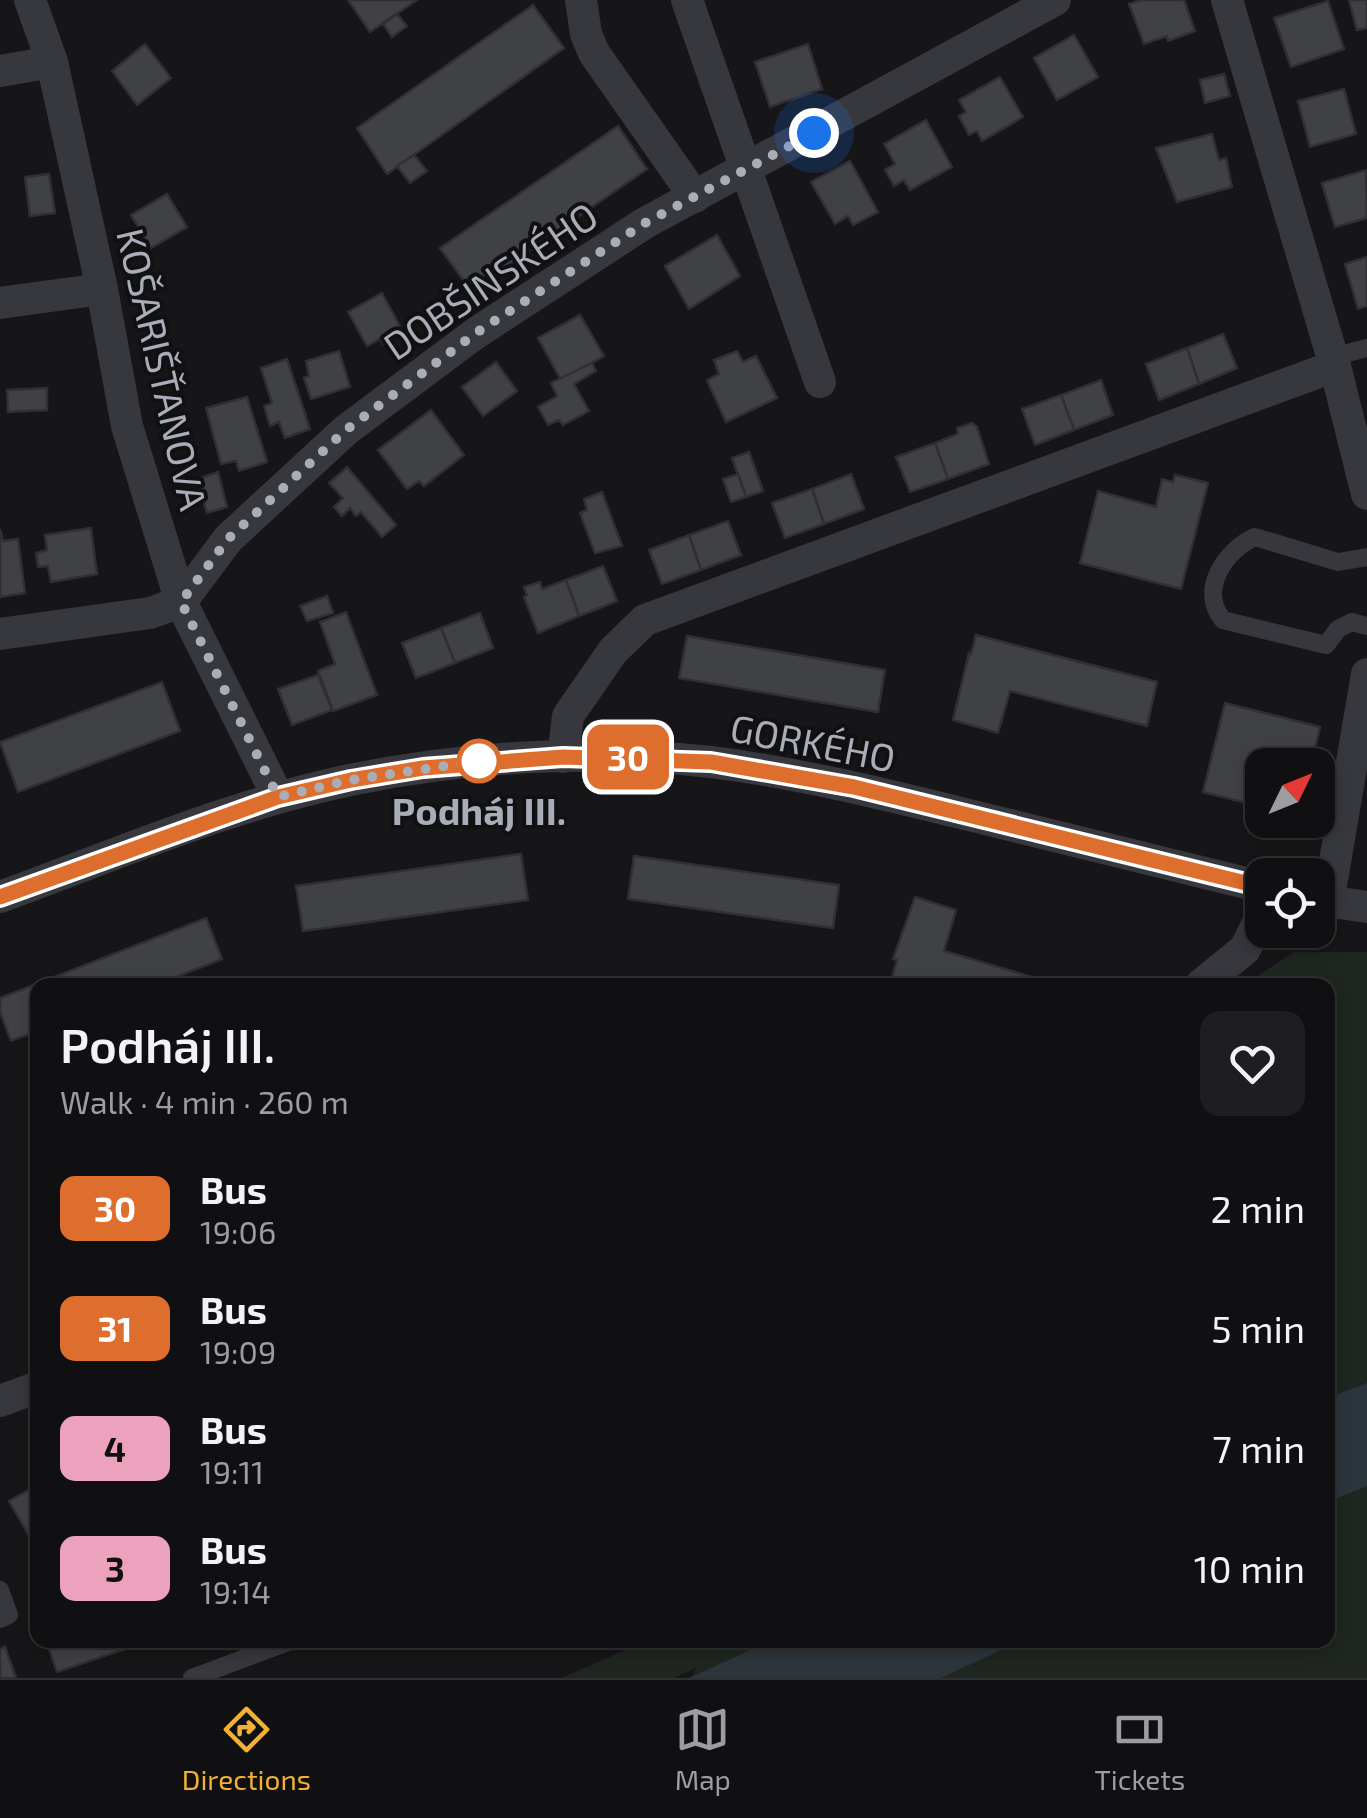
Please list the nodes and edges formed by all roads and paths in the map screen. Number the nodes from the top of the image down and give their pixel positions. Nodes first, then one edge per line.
1 (30, 0) edge
2 (581, 0) edge
3 (687, 0) edge
4 (1055, 0) edge
5 (1227, 0) edge
6 (52, 62) junction
7 (0, 71) edge
8 (744, 170) junction
9 (694, 197) junction
10 (102, 290) junction
11 (0, 303) edge
12 (1367, 348) edge
13 (1333, 361) junction
14 (820, 382) dead end
15 (1367, 494) edge
16 (1367, 557) edge
17 (181, 602) junction
18 (1367, 626) edge
19 (0, 634) edge
20 (1367, 674) edge
21 (563, 757) junction
22 (278, 797) junction
23 (1331, 858) edge
24 (1245, 883) edge
25 (0, 897) edge
26 (1335, 903) edge
27 (1367, 907) edge
28 (1246, 948) edge
29 (1210, 978) edge
30 (30, 1391) edge
31 (0, 1402) edge
32 (0, 1590) edge
33 (0, 1619) edge
34 (271, 1648) edge
35 (192, 1678) edge

1 - 6 street, KOŠARIŠŤANOVA
2 - 9 street
3 - 8 street
4 - 8 street, DOBŠINSKÉHO
5 - 13 street
6 - 7 street
6 - 10 street, KOŠARIŠŤANOVA
8 - 9 street, DOBŠINSKÉHO
8 - 14 street
9 - 17 street, DOBŠINSKÉHO
10 - 11 street
10 - 17 street, KOŠARIŠŤANOVA
12 - 13 lane
13 - 15 street
13 - 21 street
16 - 18 lane
17 - 19 street
17 - 22 street, KOŠARIŠŤANOVA
20 - 23 street
21 - 22 street, GORKÉHO
21 - 24 street, GORKÉHO
22 - 25 street, GORKÉHO
26 - 27 street
28 - 29 street
30 - 31 street
32 - 33 lane
34 - 35 lane

